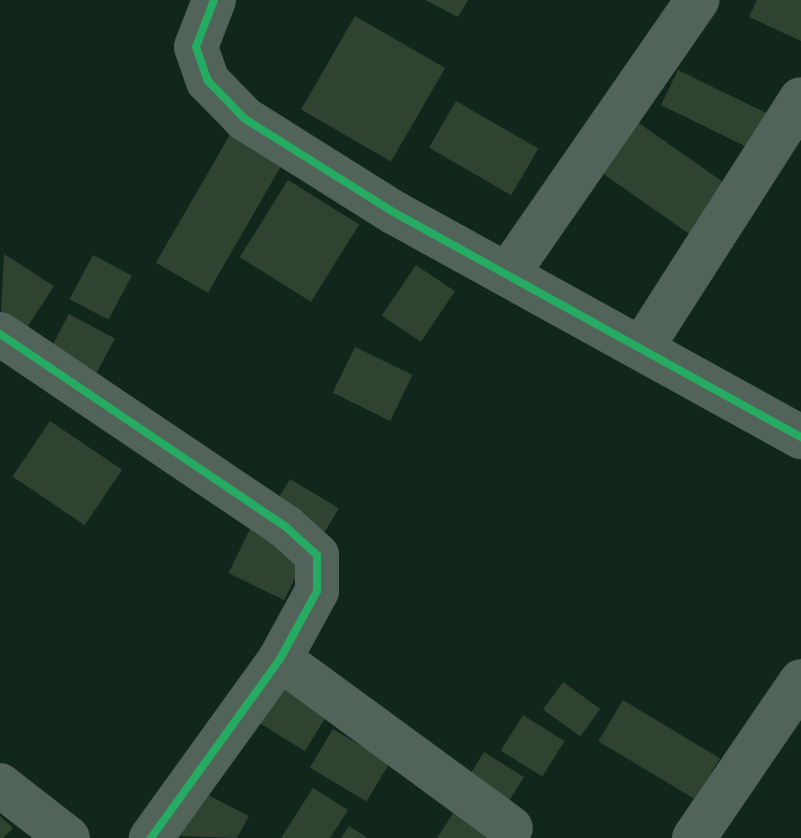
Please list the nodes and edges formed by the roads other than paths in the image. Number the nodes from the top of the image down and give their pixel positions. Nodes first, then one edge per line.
1 (214, 0) edge
2 (697, 0) edge
3 (801, 99) edge
4 (509, 272) junction
5 (0, 334) edge
6 (643, 346) junction
7 (801, 437) edge
8 (280, 659) junction
9 (801, 681) edge
10 (0, 785) edge
11 (511, 828) dead end
12 (68, 838) edge
13 (151, 838) edge
14 (694, 838) edge

1 - 4 street
2 - 4 street
3 - 6 street
4 - 6 street
5 - 8 street
6 - 7 street
8 - 11 street
8 - 13 street
9 - 14 street
10 - 12 street

